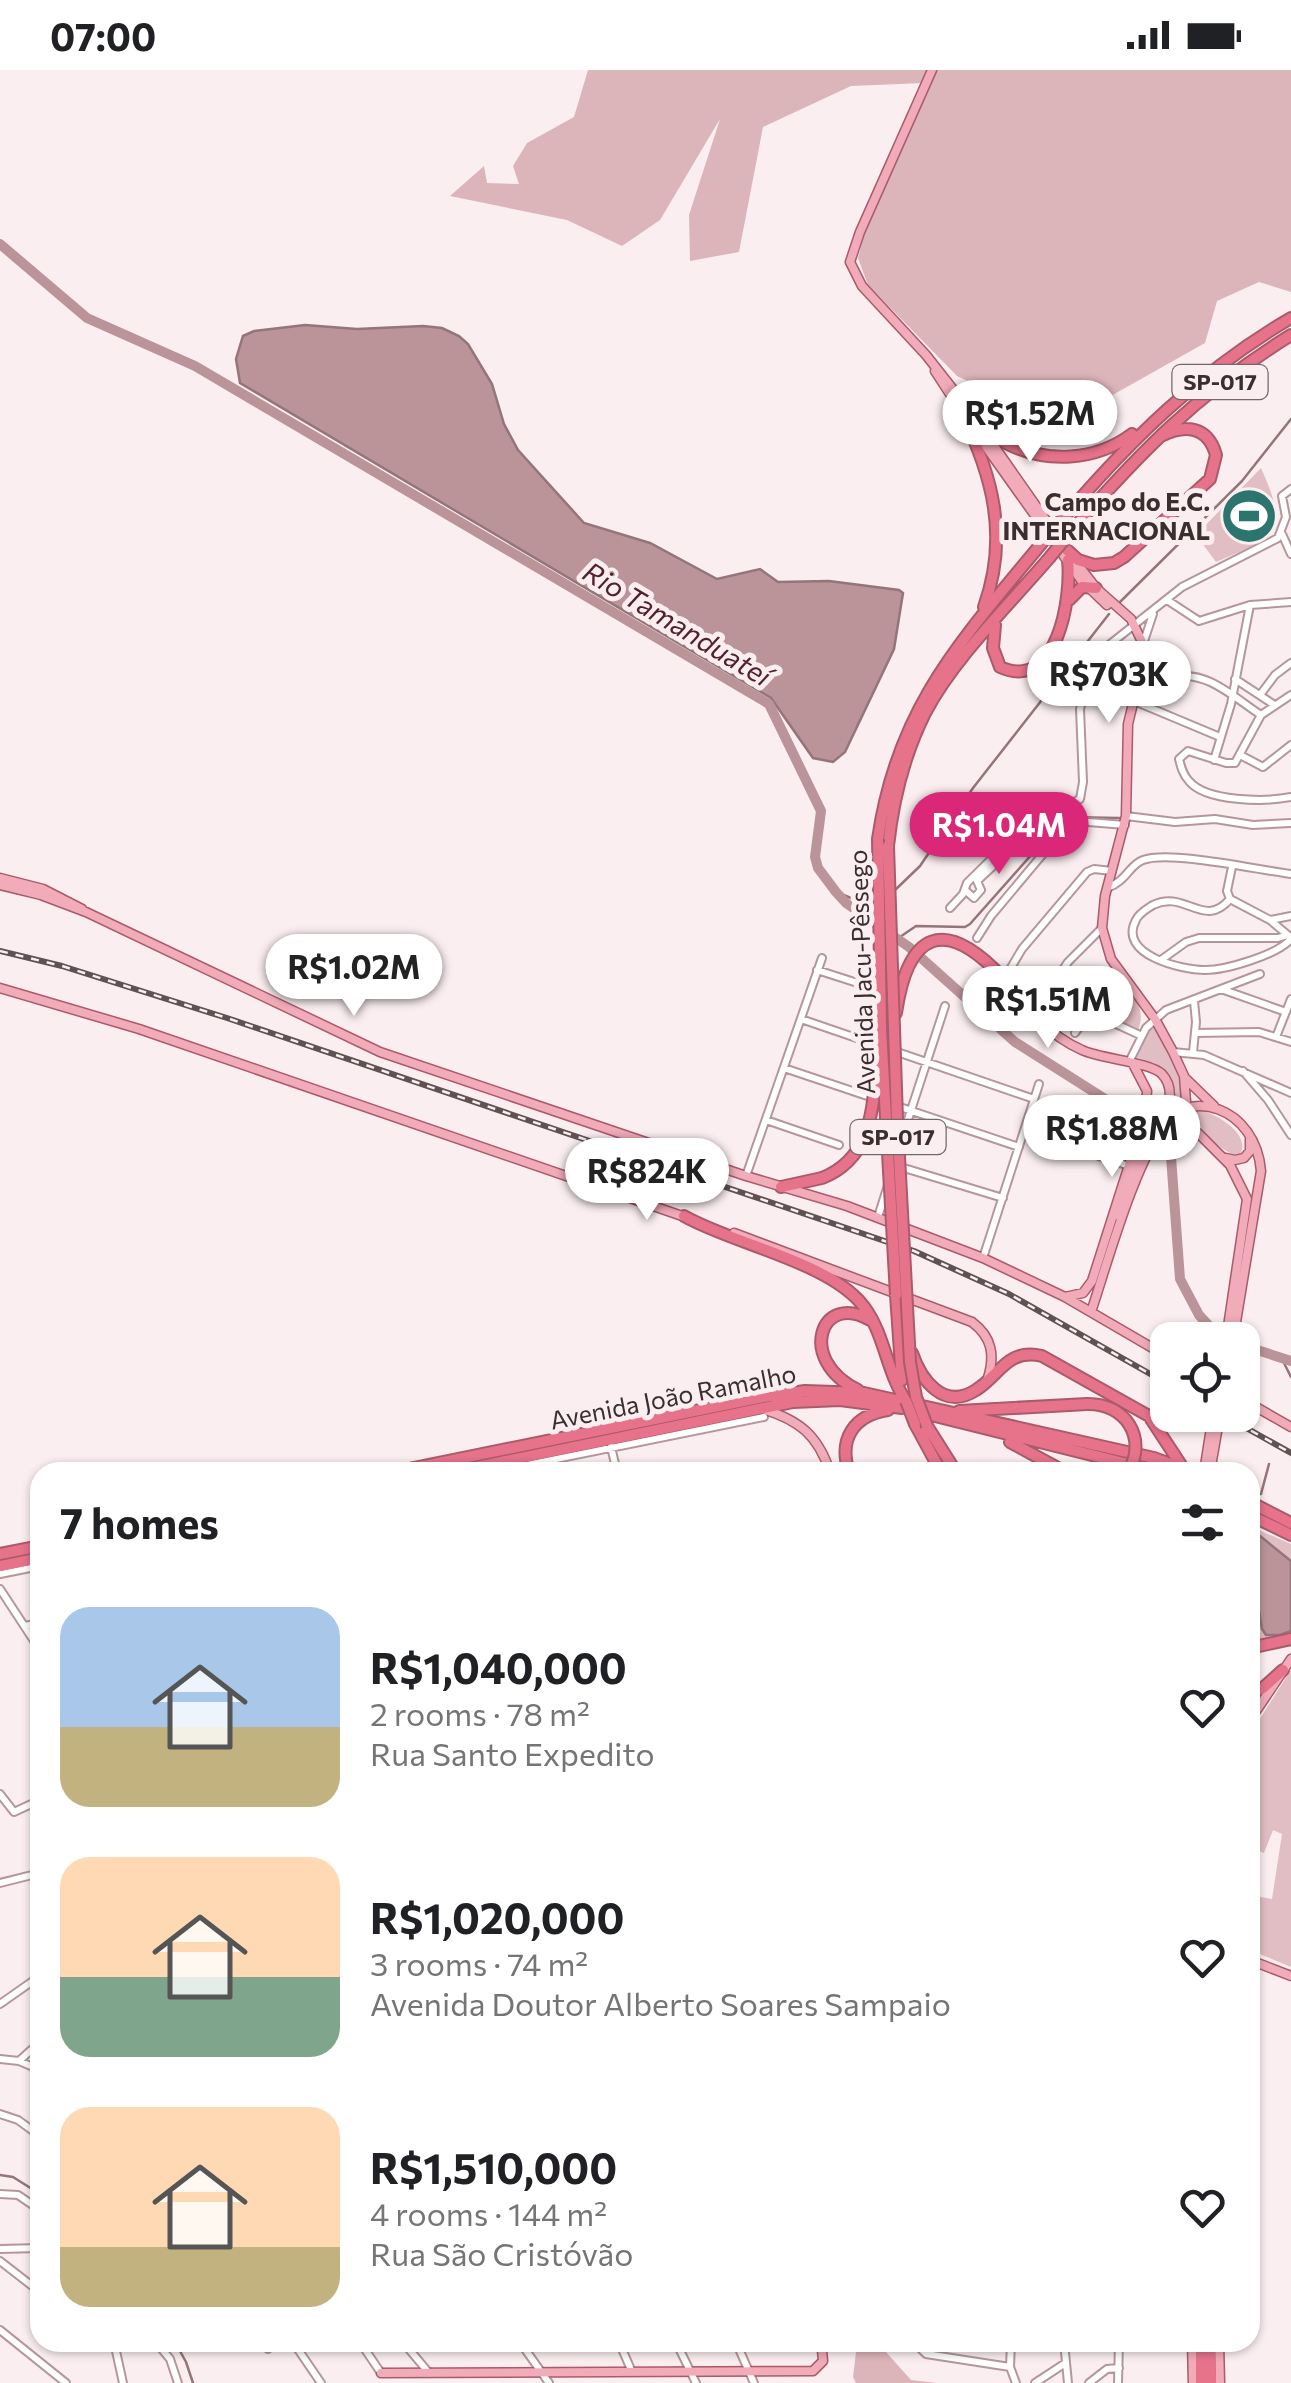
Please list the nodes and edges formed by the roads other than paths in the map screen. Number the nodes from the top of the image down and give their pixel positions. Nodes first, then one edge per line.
1 (932, 70) edge
2 (1291, 318) edge
3 (1291, 334) edge
4 (961, 405) junction
5 (1161, 412) junction
6 (1156, 438) junction
7 (1291, 489) edge
8 (1282, 532) junction
9 (1291, 554) edge
10 (1067, 555) junction
11 (1091, 587) junction
12 (1167, 600) junction
13 (1290, 602) edge
14 (1065, 605) junction
15 (1250, 605) junction
16 (1156, 609) junction
17 (980, 618) junction
18 (997, 620) junction
19 (1135, 627) junction
20 (1144, 641) junction
21 (1291, 663) edge
22 (1234, 679) junction
23 (1260, 695) junction
24 (1291, 695) edge
25 (1232, 696) junction
26 (1135, 697) junction
27 (1273, 704) junction
28 (1261, 715) junction
29 (1220, 737) junction
30 (1291, 745) edge
31 (1242, 756) junction
32 (1214, 760) junction
33 (1291, 797) edge
34 (1035, 816) dead end
35 (1125, 821) junction
36 (1291, 823) edge
37 (1031, 826) junction
38 (1047, 839) junction
39 (882, 843) junction
40 (1232, 867) junction
41 (1112, 870) junction
42 (1291, 874) edge
43 (1, 883) edge
44 (27, 884) junction
45 (1107, 888) junction
46 (965, 890) junction
47 (38, 894) junction
48 (1230, 900) junction
49 (950, 908) dead end
50 (86, 912) junction
51 (1291, 916) edge
52 (1270, 920) junction
53 (1102, 928) junction
54 (1290, 937) edge
55 (978, 938) dead end
56 (822, 958) dead end
57 (1160, 960) junction
58 (818, 970) junction
59 (1120, 972) junction
60 (1006, 974) junction
61 (1260, 974) dead end
62 (0, 988) edge
63 (873, 988) dead end
64 (1220, 988) junction
65 (1291, 999) edge
66 (1194, 1001) junction
67 (945, 1006) dead end
68 (1038, 1006) dead end
69 (1147, 1008) junction
70 (1088, 1011) junction
71 (1286, 1012) junction
72 (801, 1019) junction
73 (1155, 1019) junction
74 (888, 1030) junction
75 (1144, 1032) junction
76 (1075, 1033) dead end
77 (1195, 1033) junction
78 (1276, 1037) junction
79 (1291, 1042) edge
80 (1173, 1052) junction
81 (1193, 1052) junction
82 (928, 1060) junction
83 (1130, 1064) junction
84 (784, 1068) junction
85 (1242, 1070) junction
86 (1184, 1076) junction
87 (1039, 1084) dead end
88 (1291, 1093) edge
89 (1034, 1099) junction
90 (1186, 1106) junction
91 (1214, 1106) junction
92 (911, 1110) junction
93 (766, 1120) junction
94 (1159, 1128) junction
95 (1192, 1128) junction
96 (1024, 1131) junction
97 (1291, 1135) edge
98 (1250, 1136) junction
99 (1145, 1142) junction
100 (840, 1145) dead end
101 (1019, 1147) junction
102 (1222, 1155) junction
103 (894, 1164) junction
104 (1129, 1166) junction
105 (746, 1176) junction
106 (781, 1187) junction
107 (1003, 1198) junction
108 (684, 1216) junction
109 (878, 1217) junction
110 (984, 1258) junction
111 (1064, 1297) junction
112 (1092, 1312) junction
113 (873, 1322) junction
114 (1232, 1322) edge
115 (1234, 1322) edge
116 (909, 1344) junction
117 (1150, 1346) edge
118 (986, 1380) junction
119 (864, 1393) junction
120 (904, 1404) junction
121 (1260, 1409) edge
122 (947, 1412) junction
123 (764, 1413) junction
124 (921, 1425) junction
125 (1291, 1426) edge
126 (991, 1432) junction
127 (1214, 1432) edge
128 (611, 1444) junction
129 (443, 1462) edge
130 (516, 1462) edge
131 (534, 1462) edge
132 (615, 1462) edge
133 (827, 1462) edge
134 (846, 1462) edge
135 (933, 1462) edge
136 (949, 1462) edge
137 (1046, 1462) edge
138 (1118, 1462) edge
139 (1131, 1462) edge
140 (1164, 1462) edge
141 (1182, 1462) edge
142 (1209, 1462) edge
143 (1260, 1507) edge
144 (1260, 1520) edge
145 (1291, 1523) edge
146 (1291, 1535) edge
147 (30, 1548) edge
148 (0, 1554) edge
149 (30, 1560) edge
150 (0, 1566) edge
151 (30, 1568) edge
152 (0, 1574) edge
153 (0, 1590) edge
154 (30, 1625) edge
155 (24, 1626) junction
156 (30, 1635) edge
157 (1291, 1639) edge
158 (1260, 1646) edge
159 (1291, 1659) edge
160 (1282, 1670) junction
161 (1260, 1689) edge
162 (1260, 1704) edge
163 (0, 1794) edge
164 (30, 1805) edge
165 (30, 1876) edge
166 (0, 1883) edge
167 (1260, 1964) edge
168 (1291, 1976) edge
169 (30, 1983) edge
170 (0, 2004) edge
171 (30, 2051) edge
172 (0, 2059) edge
173 (19, 2061) junction
174 (30, 2066) edge
175 (0, 2114) edge
176 (30, 2129) edge
177 (0, 2194) edge
178 (30, 2203) edge
179 (30, 2248) edge
180 (0, 2249) edge
181 (0, 2261) edge
182 (30, 2284) edge
183 (0, 2330) edge
184 (116, 2352) edge
185 (164, 2352) edge
186 (301, 2352) edge
187 (367, 2352) edge
188 (409, 2352) edge
189 (527, 2352) edge
190 (623, 2352) edge
191 (680, 2352) edge
192 (740, 2352) edge
193 (822, 2352) edge
194 (1011, 2352) edge
195 (1064, 2352) edge
196 (1119, 2352) edge
197 (1192, 2352) edge
198 (1201, 2352) edge
199 (1210, 2352) edge
200 (1220, 2352) edge
201 (926, 2354) edge
202 (412, 2356) junction
203 (1010, 2367) junction
204 (1064, 2368) junction
205 (1118, 2368) junction
206 (749, 2371) junction
207 (808, 2371) junction
208 (541, 2372) junction
209 (632, 2372) junction
210 (688, 2372) junction
211 (381, 2373) junction
212 (410, 2373) junction
213 (429, 2373) junction
214 (66, 2383) edge
215 (123, 2383) edge
216 (178, 2383) edge
217 (322, 2383) edge
218 (388, 2383) edge
219 (549, 2383) edge
220 (696, 2383) edge
221 (754, 2383) edge
222 (813, 2383) edge
223 (1016, 2383) edge
224 (1035, 2383) edge
225 (1068, 2383) edge
226 (1089, 2383) edge
227 (1118, 2383) edge
228 (1193, 2383) edge
229 (1201, 2383) edge
230 (1211, 2383) edge
231 (1220, 2383) edge

1 - 4 main road
2 - 5 highway, Avenida Jacu-Pêssego / SP-017
3 - 6 highway, Avenida Jacu-Pêssego / SP-017
4 - 5 highway
4 - 10 main road
4 - 17 highway
5 - 17 highway, Avenida Jacu-Pêssego / SP-017, bridge
6 - 10 highway
6 - 18 highway, Avenida Jacu-Pêssego / SP-017, bridge
7 - 8 street
8 - 9 street
8 - 12 street
10 - 11 main road
10 - 14 highway
11 - 14 highway
11 - 19 main road
12 - 15 street
12 - 16 street
13 - 15 street
14 - 18 highway
15 - 22 street
16 - 19 street
16 - 20 street
17 - 39 highway, Avenida Jacu-Pêssego / SP-017
18 - 39 highway, Avenida Jacu-Pêssego / SP-017
19 - 20 main road
19 - 37 street
20 - 26 main road
21 - 23 street
22 - 23 street
22 - 25 street
23 - 27 street
24 - 27 street
25 - 26 street
25 - 28 street
25 - 29 street
26 - 29 street
26 - 35 main road
27 - 28 street
28 - 31 street
29 - 32 street
30 - 31 street
31 - 32 street
32 - 33 street
34 - 37 street
35 - 36 street
35 - 38 street
35 - 41 main road
37 - 38 street
37 - 46 street
37 - 46 street
38 - 55 street
39 - 74 highway, Avenida Jacu-Pêssego / SP-017, bridge
40 - 42 street
40 - 45 street
40 - 48 street
41 - 45 main road
41 - 60 street
43 - 44 main road
43 - 47 main road
44 - 47 main road
44 - 50 main road
45 - 53 main road
46 - 49 street
47 - 50 main road
48 - 52 street
48 - 57 street
50 - 105 main road
51 - 52 street
52 - 54 street
53 - 59 main road
53 - 68 street
54 - 57 street
54 - 57 street
56 - 58 street
58 - 63 street
58 - 72 street
59 - 69 main road
59 - 70 street
60 - 74 highway, bridge
60 - 83 main road
61 - 64 street
62 - 108 main road
64 - 66 street
64 - 71 street
65 - 71 street
66 - 73 street
66 - 77 street
67 - 82 street
69 - 73 main road
69 - 75 street
70 - 75 street
70 - 76 street
71 - 78 street
72 - 82 street
72 - 84 street
73 - 75 street
73 - 80 main road
74 - 106 highway, bridge
74 - 116 highway, Avenida Jacu-Pêssego / SP-017, bridge
74 - 120 highway, Avenida Jacu-Pêssego / SP-017, bridge
75 - 83 street
77 - 78 street
77 - 81 street
78 - 79 street
80 - 81 street
80 - 86 main road
81 - 85 street
82 - 89 street
82 - 92 street
83 - 94 main road
83 - 99 main road
84 - 92 street
84 - 93 street
85 - 88 street
85 - 97 street
86 - 90 main road
86 - 91 main road
87 - 89 street
89 - 96 street
90 - 91 main road
90 - 94 main road
90 - 95 main road
91 - 98 main road
92 - 101 street
92 - 103 street
93 - 100 street
93 - 105 street
94 - 95 main road
94 - 99 main road
95 - 102 main road
96 - 101 street
96 - 104 street
98 - 102 main road
98 - 115 main road
99 - 104 main road
99 - 112 main road
101 - 107 street
102 - 114 main road
103 - 107 street
103 - 109 street
104 - 111 main road
105 - 106 main road
106 - 109 main road
107 - 110 street
108 - 113 highway
108 - 118 main road
109 - 110 main road
110 - 111 main road
111 - 112 main road
112 - 117 main road
113 - 119 highway
113 - 120 highway
116 - 118 highway, bridge
116 - 124 highway, Avenida Jacu-Pêssego / SP-017, bridge
118 - 141 highway
119 - 122 highway, Avenida João Ramalho
119 - 129 highway, Avenida João Ramalho
120 - 123 highway, Avenida João Ramalho
120 - 124 highway, Avenida Jacu-Pêssego / SP-017, bridge
120 - 126 highway, Avenida João Ramalho
120 - 134 highway
121 - 125 main road
122 - 139 highway, bridge
122 - 140 highway, Avenida João Ramalho
123 - 128 highway, Avenida João Ramalho
123 - 133 main road
124 - 135 highway, SP-017
124 - 136 highway, SP-017
126 - 137 highway
126 - 138 highway, Avenida João Ramalho
127 - 142 main road
128 - 130 highway, Avenida João Ramalho
128 - 131 street
128 - 132 street
143 - 145 highway
144 - 146 highway
147 - 148 highway
149 - 150 highway
151 - 152 street
153 - 155 street
154 - 155 street
155 - 156 street
157 - 158 highway
159 - 160 main road
160 - 161 highway
160 - 162 main road
163 - 164 street
165 - 166 street
167 - 168 main road
169 - 170 street
171 - 173 street
172 - 173 street
173 - 174 street
175 - 176 street
177 - 178 street
179 - 180 street
181 - 182 street
183 - 214 street
184 - 215 street
185 - 216 street
186 - 217 street
187 - 211 street
188 - 202 street
189 - 208 street
190 - 209 street
191 - 210 street
192 - 206 street
193 - 207 main road
194 - 203 street
195 - 204 street
196 - 205 street
197 - 228 main road
198 - 229 highway
199 - 230 highway
200 - 231 main road
201 - 203 street
202 - 212 street
202 - 213 street
203 - 223 street
204 - 224 street
204 - 225 street
205 - 226 street
205 - 227 street
206 - 207 main road
206 - 210 main road
206 - 221 street
207 - 222 street
208 - 209 main road
208 - 213 main road
208 - 219 street
209 - 210 main road
210 - 220 street
211 - 212 main road
211 - 218 main road
212 - 213 main road

